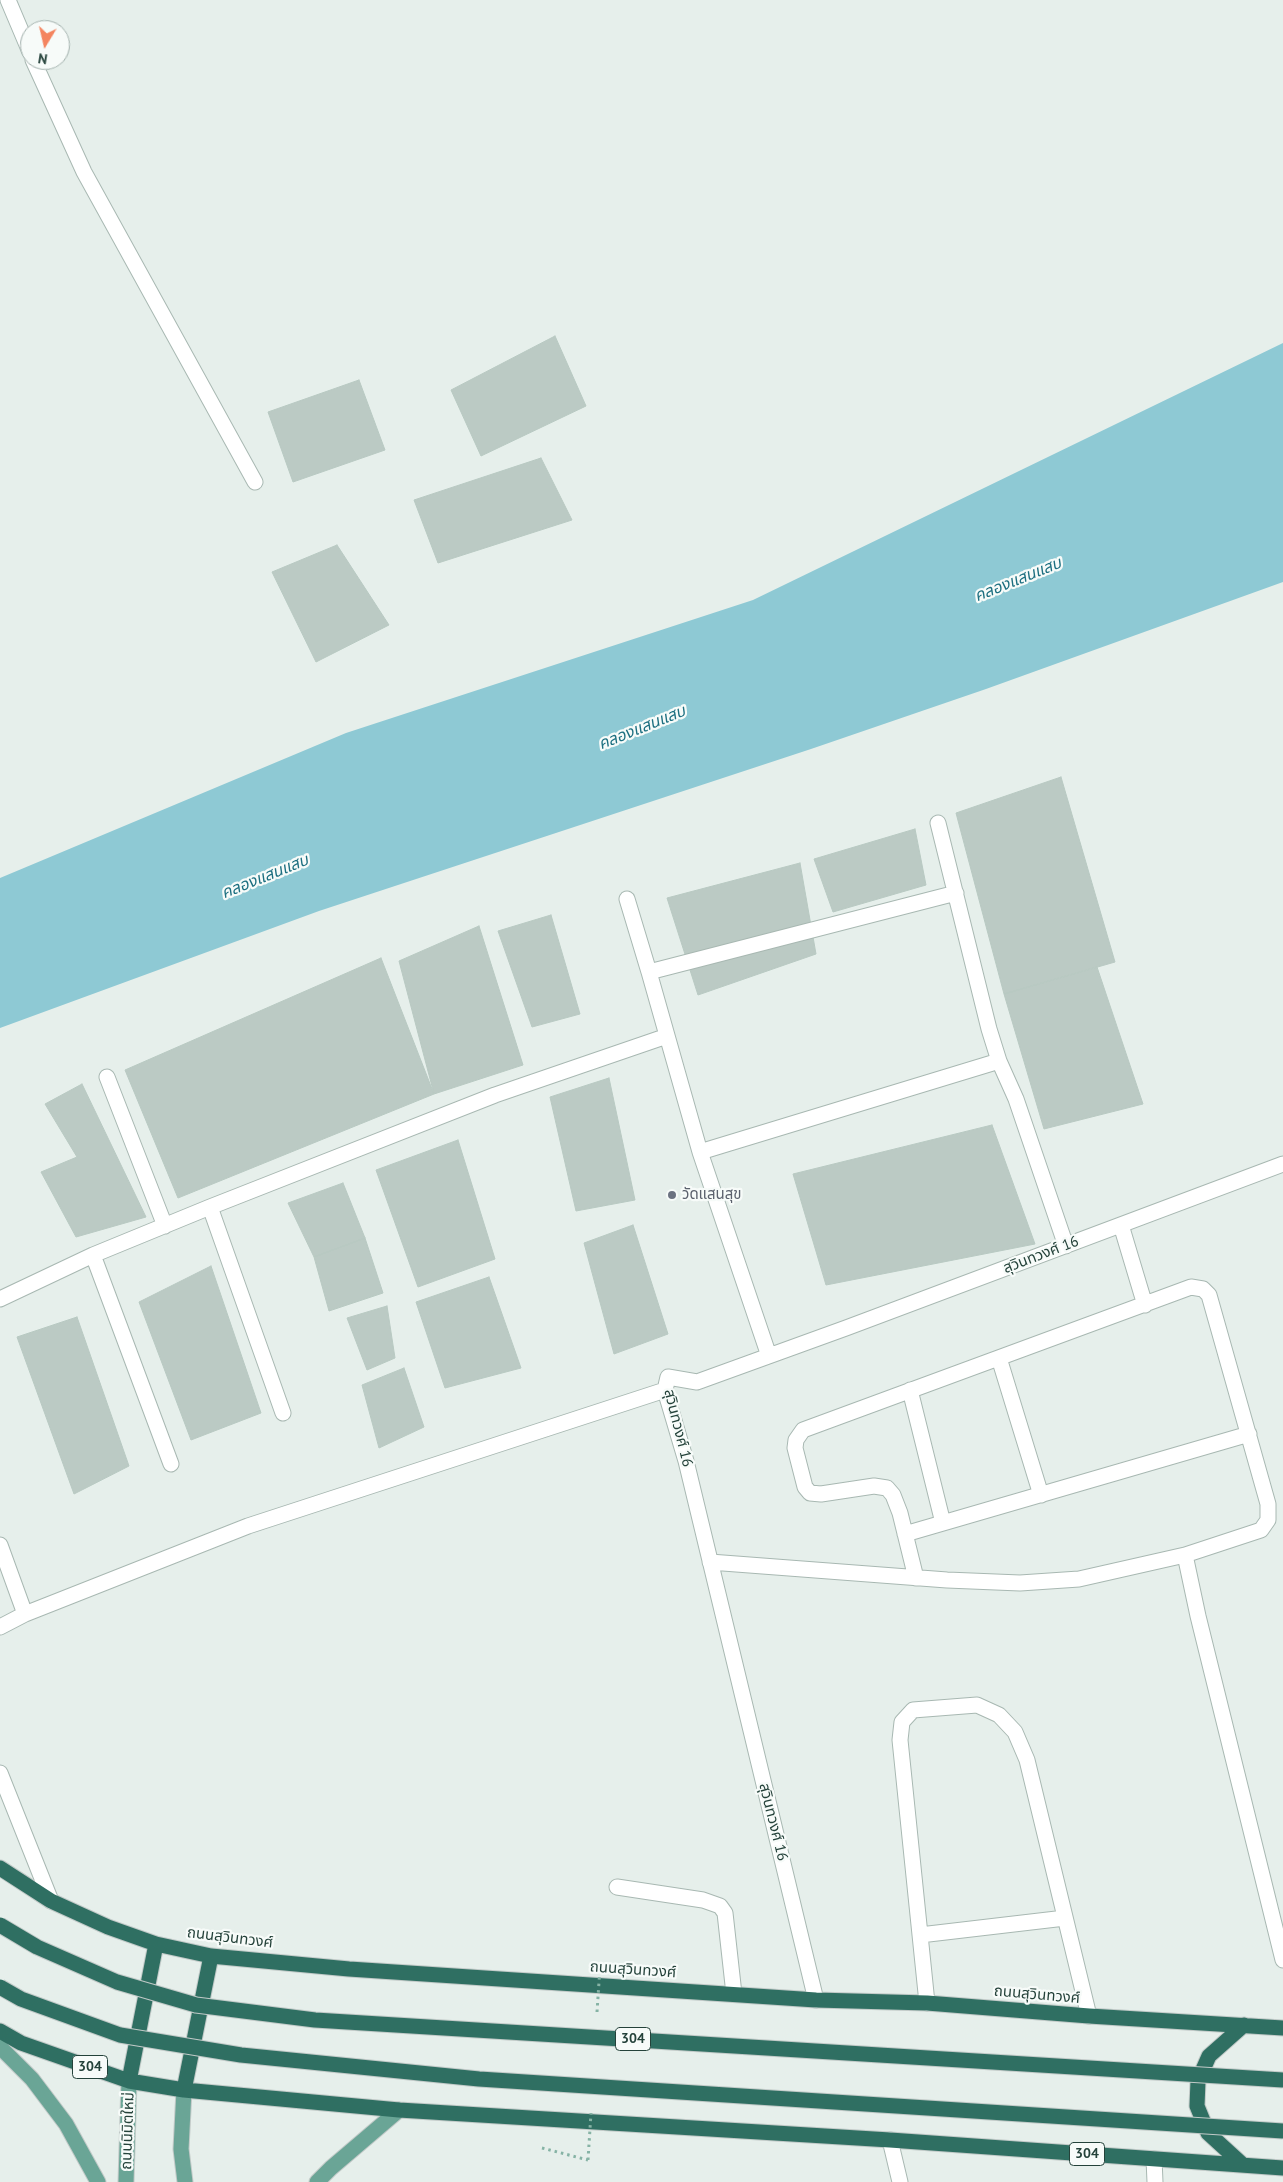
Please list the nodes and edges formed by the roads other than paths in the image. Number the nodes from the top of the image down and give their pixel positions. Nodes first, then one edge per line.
1 (9, 0) edge
2 (20, 27) edge
3 (38, 70) edge
4 (255, 482) dead end
5 (938, 823) dead end
6 (956, 893) junction
7 (627, 899) dead end
8 (649, 972) junction
9 (667, 1036) junction
10 (999, 1061) junction
11 (107, 1077) dead end
12 (700, 1152) junction
13 (1283, 1164) edge
14 (210, 1207) junction
15 (1121, 1225) junction
16 (165, 1226) junction
17 (1066, 1246) junction
18 (93, 1256) junction
19 (0, 1299) edge
20 (1145, 1304) junction
21 (769, 1356) junction
22 (999, 1358) junction
23 (665, 1390) junction
24 (910, 1390) junction
25 (283, 1412) dead end
26 (1249, 1434) junction
27 (171, 1464) dead end
28 (1041, 1495) junction
29 (943, 1523) junction
30 (906, 1534) junction
31 (0, 1545) edge
32 (1185, 1555) junction
33 (710, 1562) junction
34 (916, 1578) junction
35 (25, 1614) junction
36 (0, 1627) edge
37 (0, 1773) edge
38 (0, 1868) edge
39 (617, 1887) dead end
40 (51, 1902) junction
41 (1065, 1918) junction
42 (0, 1925) edge
43 (920, 1935) junction
44 (156, 1944) junction
45 (211, 1956) junction
46 (1283, 1960) edge
47 (0, 1987) edge
48 (734, 1994) junction
49 (816, 2000) junction
50 (927, 2003) junction
51 (1089, 2016) junction
52 (1244, 2026) junction
53 (1283, 2028) edge
54 (0, 2031) edge
55 (0, 2047) edge
56 (1283, 2080) edge
57 (129, 2081) junction
58 (184, 2090) junction
59 (400, 2110) junction
60 (1283, 2131) edge
61 (890, 2140) junction
62 (1154, 2159) junction
63 (1243, 2165) junction
64 (1283, 2168) edge
65 (98, 2182) edge
66 (126, 2182) edge
67 (184, 2182) edge
68 (317, 2182) edge
69 (900, 2182) edge
70 (1155, 2182) edge

1 - 2 street
3 - 4 street
5 - 6 street
6 - 8 street
6 - 10 street
7 - 8 street
8 - 9 street
9 - 12 street
9 - 14 street
10 - 12 street
10 - 17 street
11 - 16 street
12 - 21 street
13 - 15 street, สุวินทวงศ์ 16
14 - 16 street
14 - 25 street
15 - 17 street, สุวินทวงศ์ 16
15 - 20 street
16 - 18 street
17 - 21 street, สุวินทวงศ์ 16
18 - 19 street
18 - 27 street
20 - 22 street
20 - 26 street
21 - 23 street, สุวินทวงศ์ 16
22 - 24 street
22 - 28 street
23 - 33 street, สุวินทวงศ์ 16
23 - 35 street
24 - 29 street
24 - 30 street
26 - 28 street
26 - 32 street
28 - 29 street
29 - 30 street
30 - 34 street
31 - 35 street
32 - 34 street
32 - 46 street
33 - 34 street
33 - 49 street, สุวินทวงศ์ 16
35 - 36 street
37 - 40 street
38 - 40 highway, ถนนสุวินทวงศ์
39 - 48 street
40 - 44 highway, ถนนสุวินทวงศ์
41 - 43 street
41 - 43 street
41 - 51 street
42 - 56 highway, 304, bridge
43 - 50 street
44 - 45 highway, ถนนสุวินทวงศ์
44 - 57 highway
45 - 48 highway, ถนนสุวินทวงศ์
45 - 58 highway
47 - 60 highway, bridge
48 - 49 highway, ถนนสุวินทวงศ์
49 - 50 highway, ถนนสุวินทวงศ์
50 - 51 highway, ถนนสุวินทวงศ์
51 - 52 highway, ถนนสุวินทวงศ์
52 - 53 highway, ถนนสุวินทวงศ์
52 - 63 highway
54 - 57 highway, 304
55 - 65 main road
57 - 58 highway, 304
57 - 66 main road, ถนนนิมิตใหม่
58 - 59 highway, 304
58 - 67 main road
59 - 61 highway, 304
59 - 68 main road
61 - 62 highway, 304
61 - 69 street
62 - 63 highway, 304
62 - 70 street
63 - 64 highway, 304

